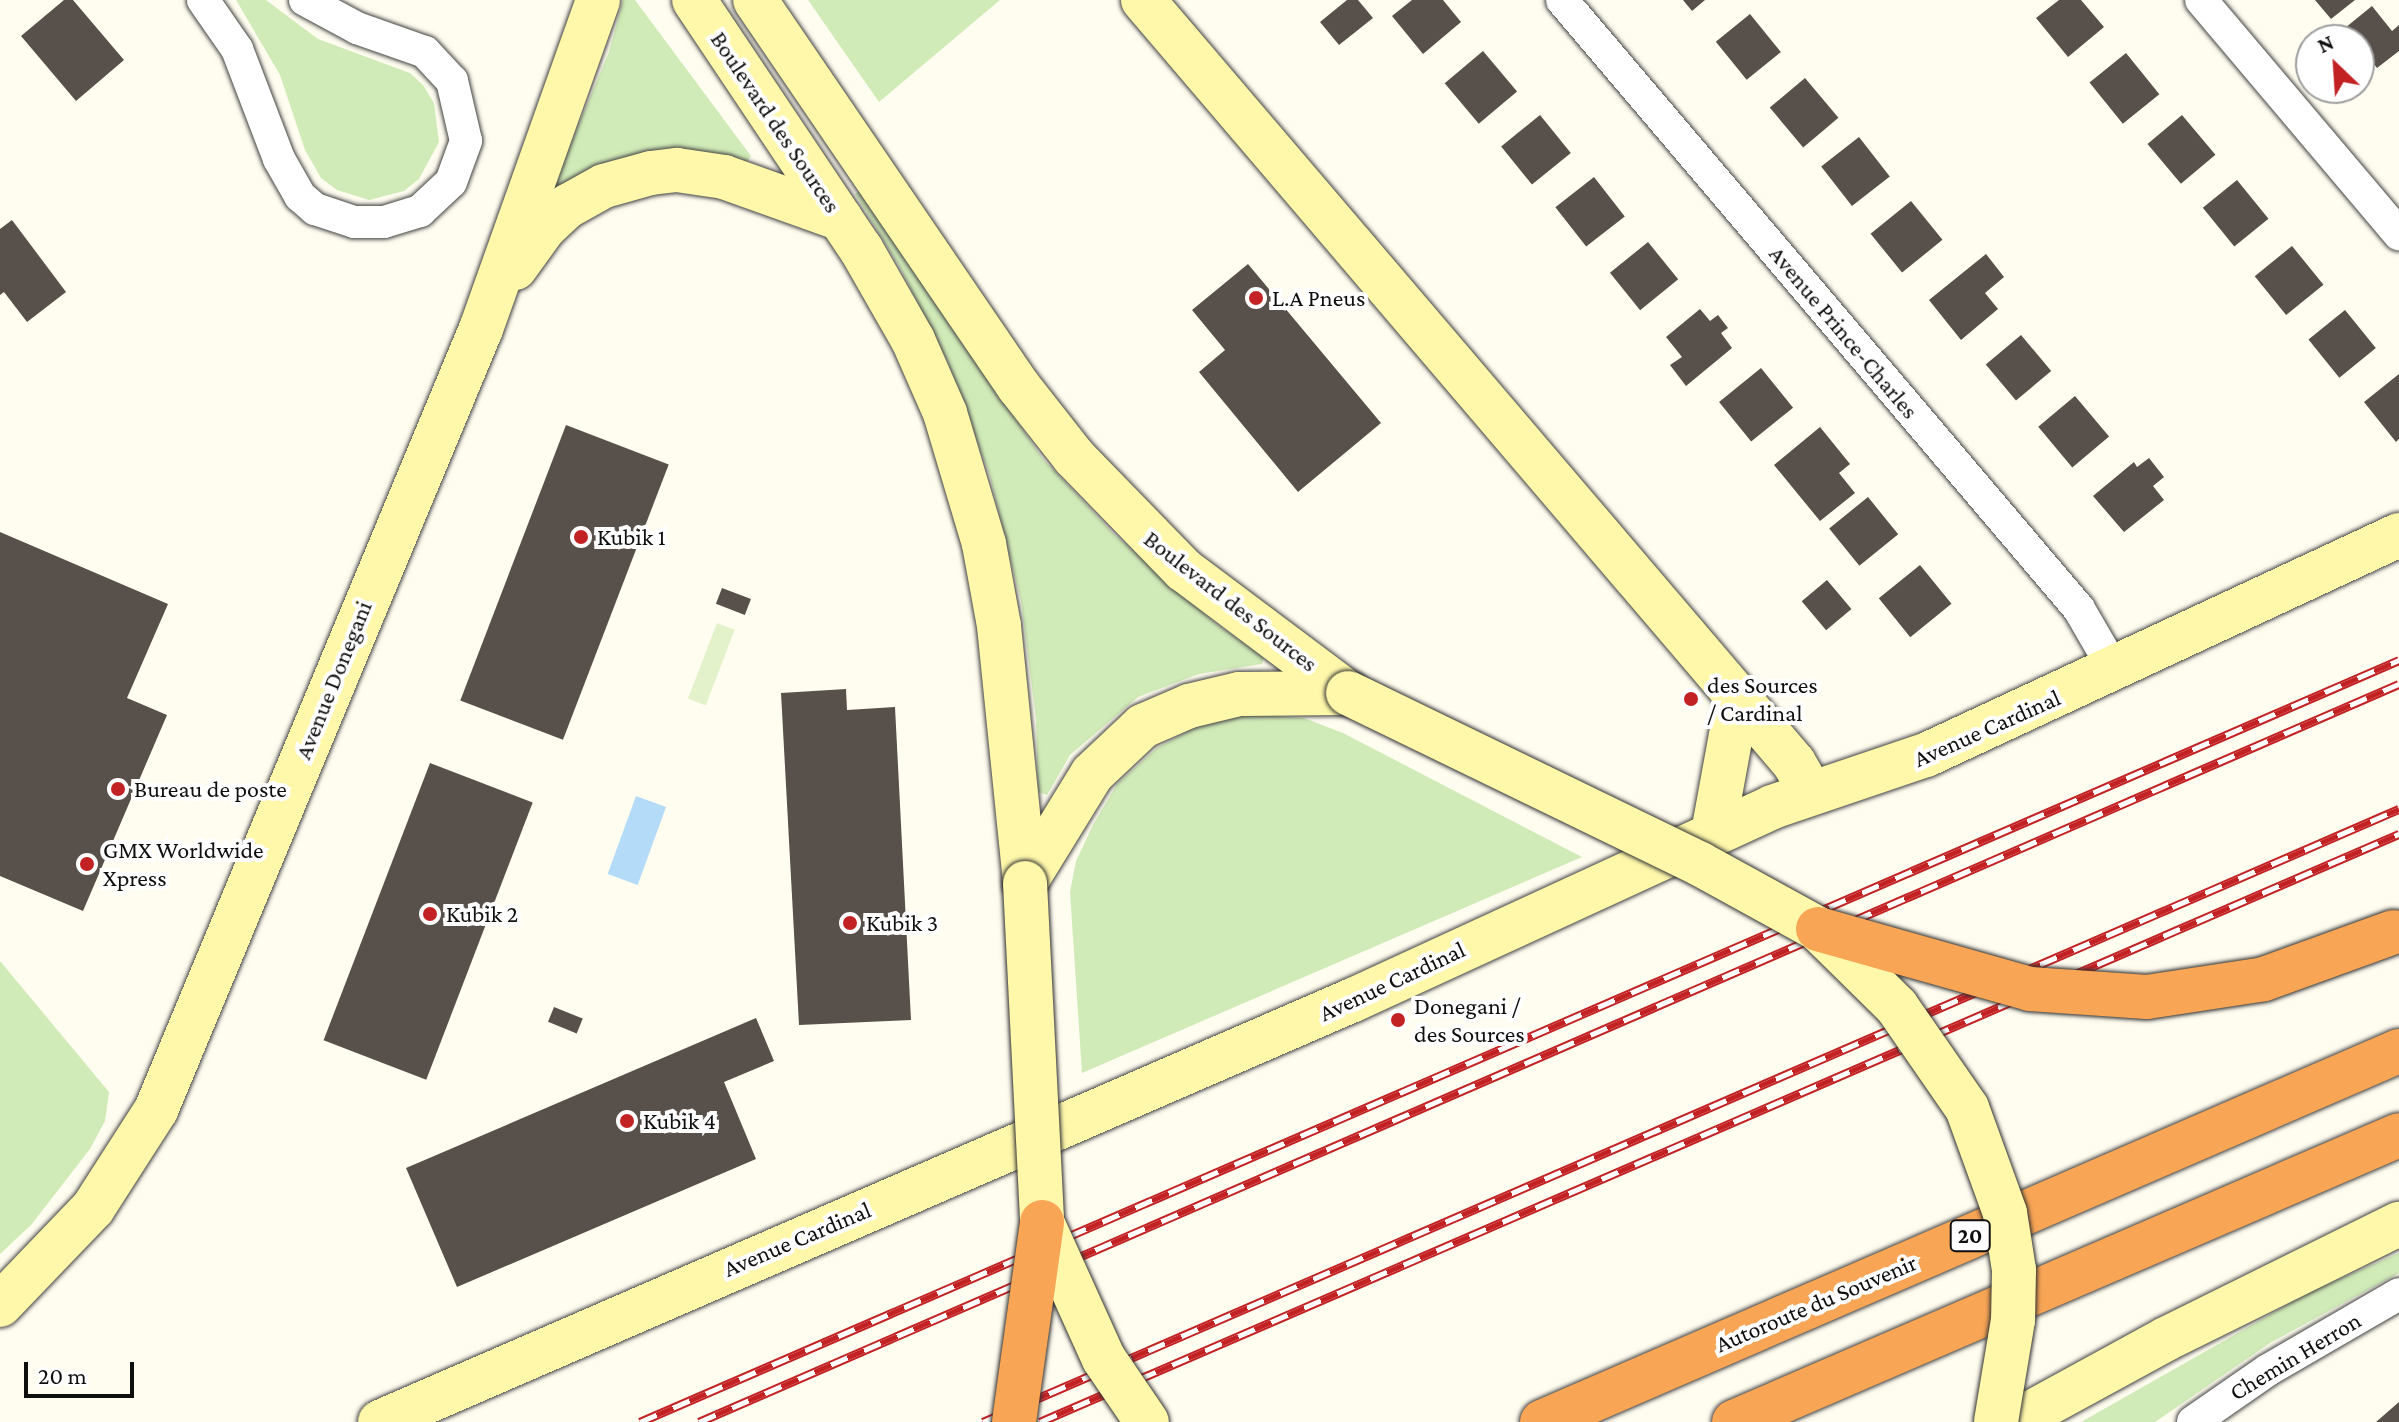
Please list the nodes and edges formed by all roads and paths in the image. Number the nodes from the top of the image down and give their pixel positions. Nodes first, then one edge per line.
1 (203, 0) edge
2 (305, 0) edge
3 (598, 0) edge
4 (694, 0) edge
5 (755, 0) edge
6 (1143, 0) edge
7 (1562, 0) edge
8 (2201, 0) edge
9 (841, 219) junction
10 (2399, 234) edge
11 (481, 329) junction
12 (2399, 535) edge
13 (2115, 671) junction
14 (1348, 693) junction
15 (1738, 697) junction
16 (1810, 791) junction
17 (1713, 833) junction
18 (1025, 883) junction
19 (1818, 929) junction
20 (2396, 931) edge
21 (2399, 1051) edge
22 (2399, 1135) edge
23 (1042, 1222) junction
24 (2399, 1224) edge
25 (2399, 1294) edge
26 (0, 1305) edge
27 (380, 1422) edge
28 (1014, 1422) edge
29 (1147, 1422) edge
30 (1542, 1422) edge
31 (1734, 1422) edge
32 (1996, 1422) edge
33 (2014, 1422) edge
34 (2193, 1422) edge

1 - 2 street
3 - 11 main road
4 - 9 main road, Boulevard des Sources
5 - 14 main road, Boulevard des Sources
6 - 15 main road
7 - 13 street, Avenue Prince-Charles
8 - 10 street
9 - 11 main road
9 - 18 main road, Boulevard des Sources
11 - 26 main road, Avenue Donegani
12 - 13 main road, Avenue Cardinal
13 - 16 main road, Avenue Cardinal
14 - 18 main road
14 - 19 main road, Boulevard des Sources, bridge
15 - 16 main road
15 - 17 main road
16 - 17 main road, Avenue Cardinal
17 - 27 main road, Avenue Cardinal
18 - 23 main road, Boulevard des Sources, bridge
19 - 20 highway, bridge
19 - 32 main road, Boulevard des Sources, bridge
21 - 30 highway, Autoroute du Souvenir / 20
22 - 31 highway
23 - 28 highway, bridge
23 - 29 main road, bridge
24 - 33 main road
25 - 34 street, Chemin Herron

